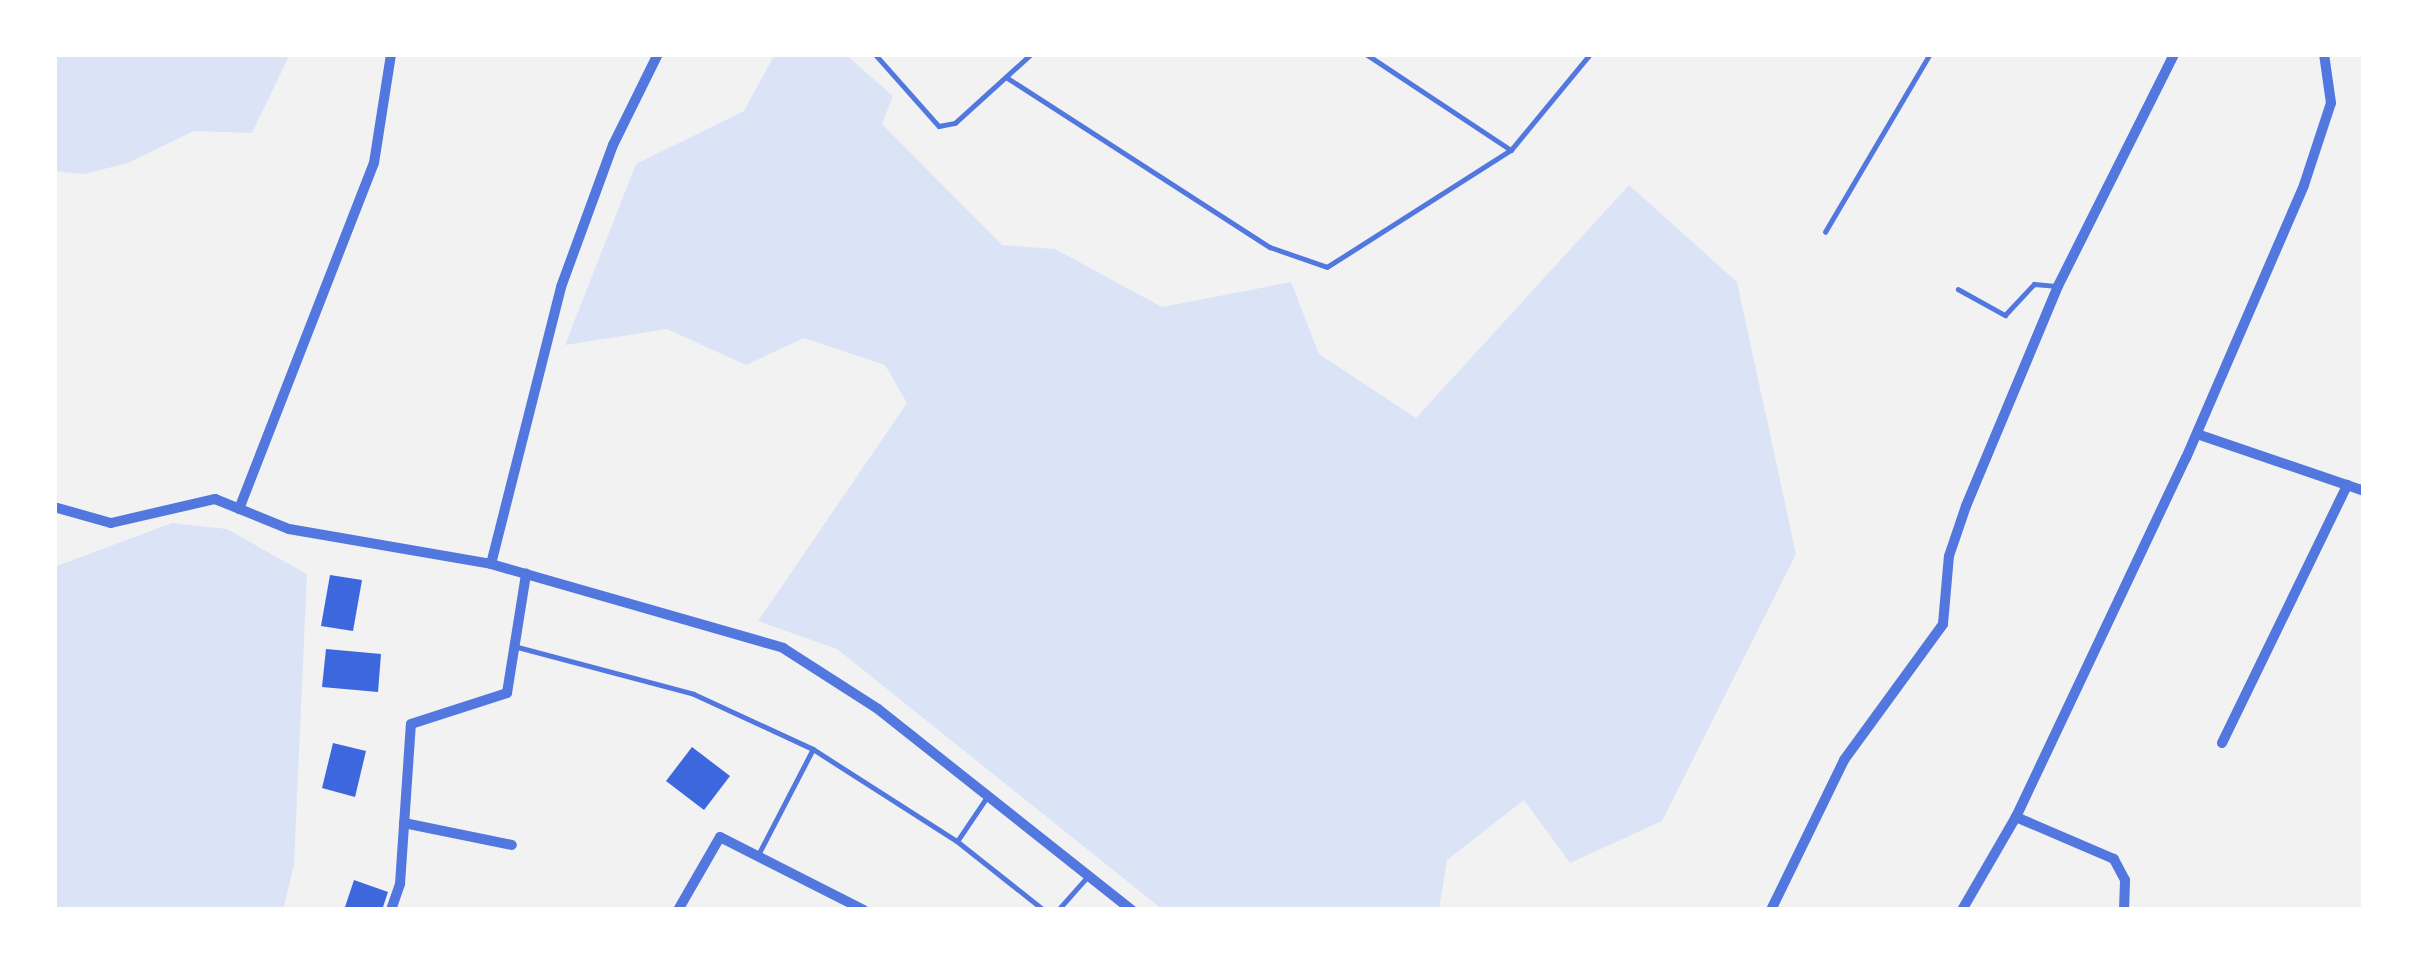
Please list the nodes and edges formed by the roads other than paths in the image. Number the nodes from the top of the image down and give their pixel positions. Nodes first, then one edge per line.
1 (391, 54) edge
2 (658, 54) edge
3 (874, 54) edge
4 (1031, 54) edge
5 (1366, 54) edge
6 (1590, 54) edge
7 (1930, 54) edge
8 (2174, 54) edge
9 (2324, 54) edge
10 (1006, 76) junction
11 (1511, 150) junction
12 (1826, 232) dead end
13 (2057, 286) junction
14 (1958, 289) dead end
15 (2197, 434) junction
16 (2347, 485) junction
17 (2364, 491) edge
18 (54, 507) edge
19 (239, 509) junction
20 (491, 564) junction
21 (526, 574) junction
22 (514, 646) junction
23 (2222, 742) dead end
24 (813, 749) junction
25 (988, 795) junction
26 (2016, 817) junction
27 (404, 823) junction
28 (957, 841) junction
29 (512, 845) dead end
30 (758, 855) junction
31 (1089, 875) junction
32 (391, 910) edge
33 (678, 910) edge
34 (864, 910) edge
35 (1044, 910) edge
36 (1058, 910) edge
37 (1132, 910) edge
38 (1771, 910) edge
39 (1962, 910) edge
40 (2124, 910) edge

1 - 19 street
2 - 20 street
3 - 10 lane
4 - 10 lane
5 - 11 lane
6 - 11 lane
7 - 12 lane
8 - 13 street
9 - 15 street
10 - 11 lane
13 - 14 lane
13 - 38 street
15 - 16 street
15 - 26 street
16 - 17 street
16 - 23 street
18 - 19 street
19 - 20 street
20 - 21 street
21 - 22 street
21 - 25 street
22 - 24 lane
22 - 27 street
24 - 28 lane
24 - 30 lane
25 - 28 lane
25 - 31 street
26 - 39 street
26 - 40 street
27 - 29 street
27 - 32 street
28 - 35 lane
30 - 33 street
30 - 34 street
31 - 36 lane
31 - 37 street

